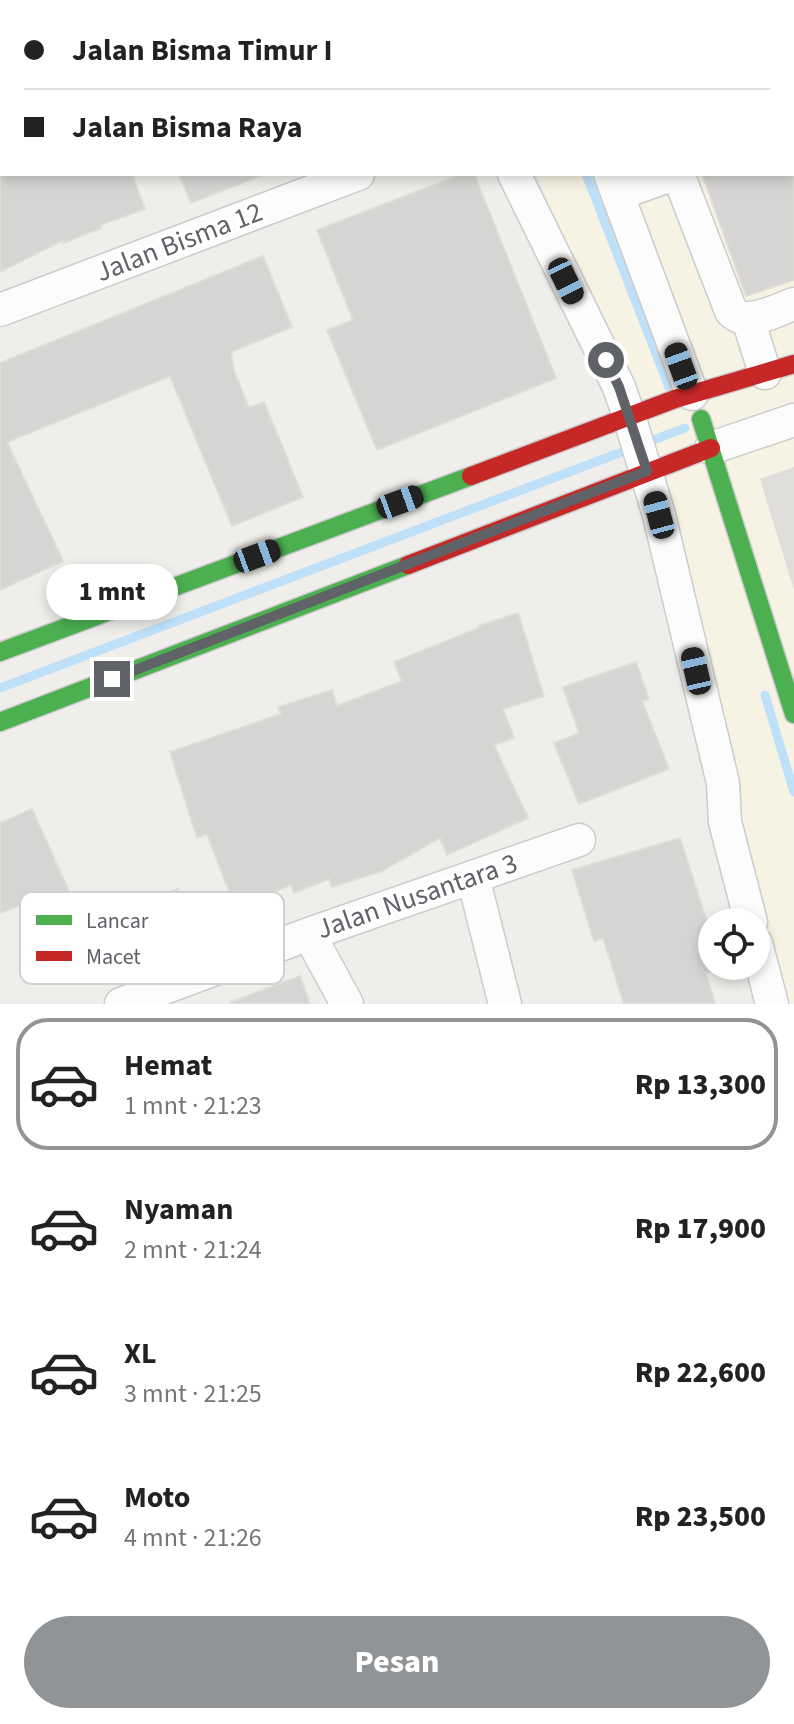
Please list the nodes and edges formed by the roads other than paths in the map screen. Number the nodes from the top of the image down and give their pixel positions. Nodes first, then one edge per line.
1 (353, 176) edge
2 (515, 176) edge
3 (664, 176) edge
4 (677, 176) edge
5 (614, 184) edge
6 (794, 304) edge
7 (0, 310) edge
8 (748, 319) junction
9 (779, 368) edge
10 (684, 397) junction
11 (635, 419) junction
12 (794, 420) edge
13 (706, 450) junction
14 (649, 468) junction
15 (0, 652) edge
16 (794, 714) edge
17 (0, 722) edge
18 (579, 840) dead end
19 (473, 877) junction
20 (747, 908) edge
21 (309, 934) junction
22 (284, 943) edge
23 (766, 980) edge
24 (177, 984) edge
25 (127, 1003) edge
26 (347, 1004) edge
27 (505, 1004) edge
28 (772, 1004) edge

1 - 7 street, Jalan Bisma 12
2 - 11 street
3 - 5 street
4 - 8 street
5 - 10 street
6 - 8 street
8 - 9 street
9 - 10 street
10 - 11 street
10 - 13 street
11 - 14 street
11 - 15 street
12 - 13 street
13 - 14 street
13 - 16 street
14 - 17 street
14 - 20 street
18 - 19 street, Jalan Nusantara 3
19 - 21 street, Jalan Nusantara 3
19 - 27 street
21 - 22 street, Jalan Nusantara 3
21 - 26 street
23 - 28 street
24 - 25 street, Jalan Nusantara 3

